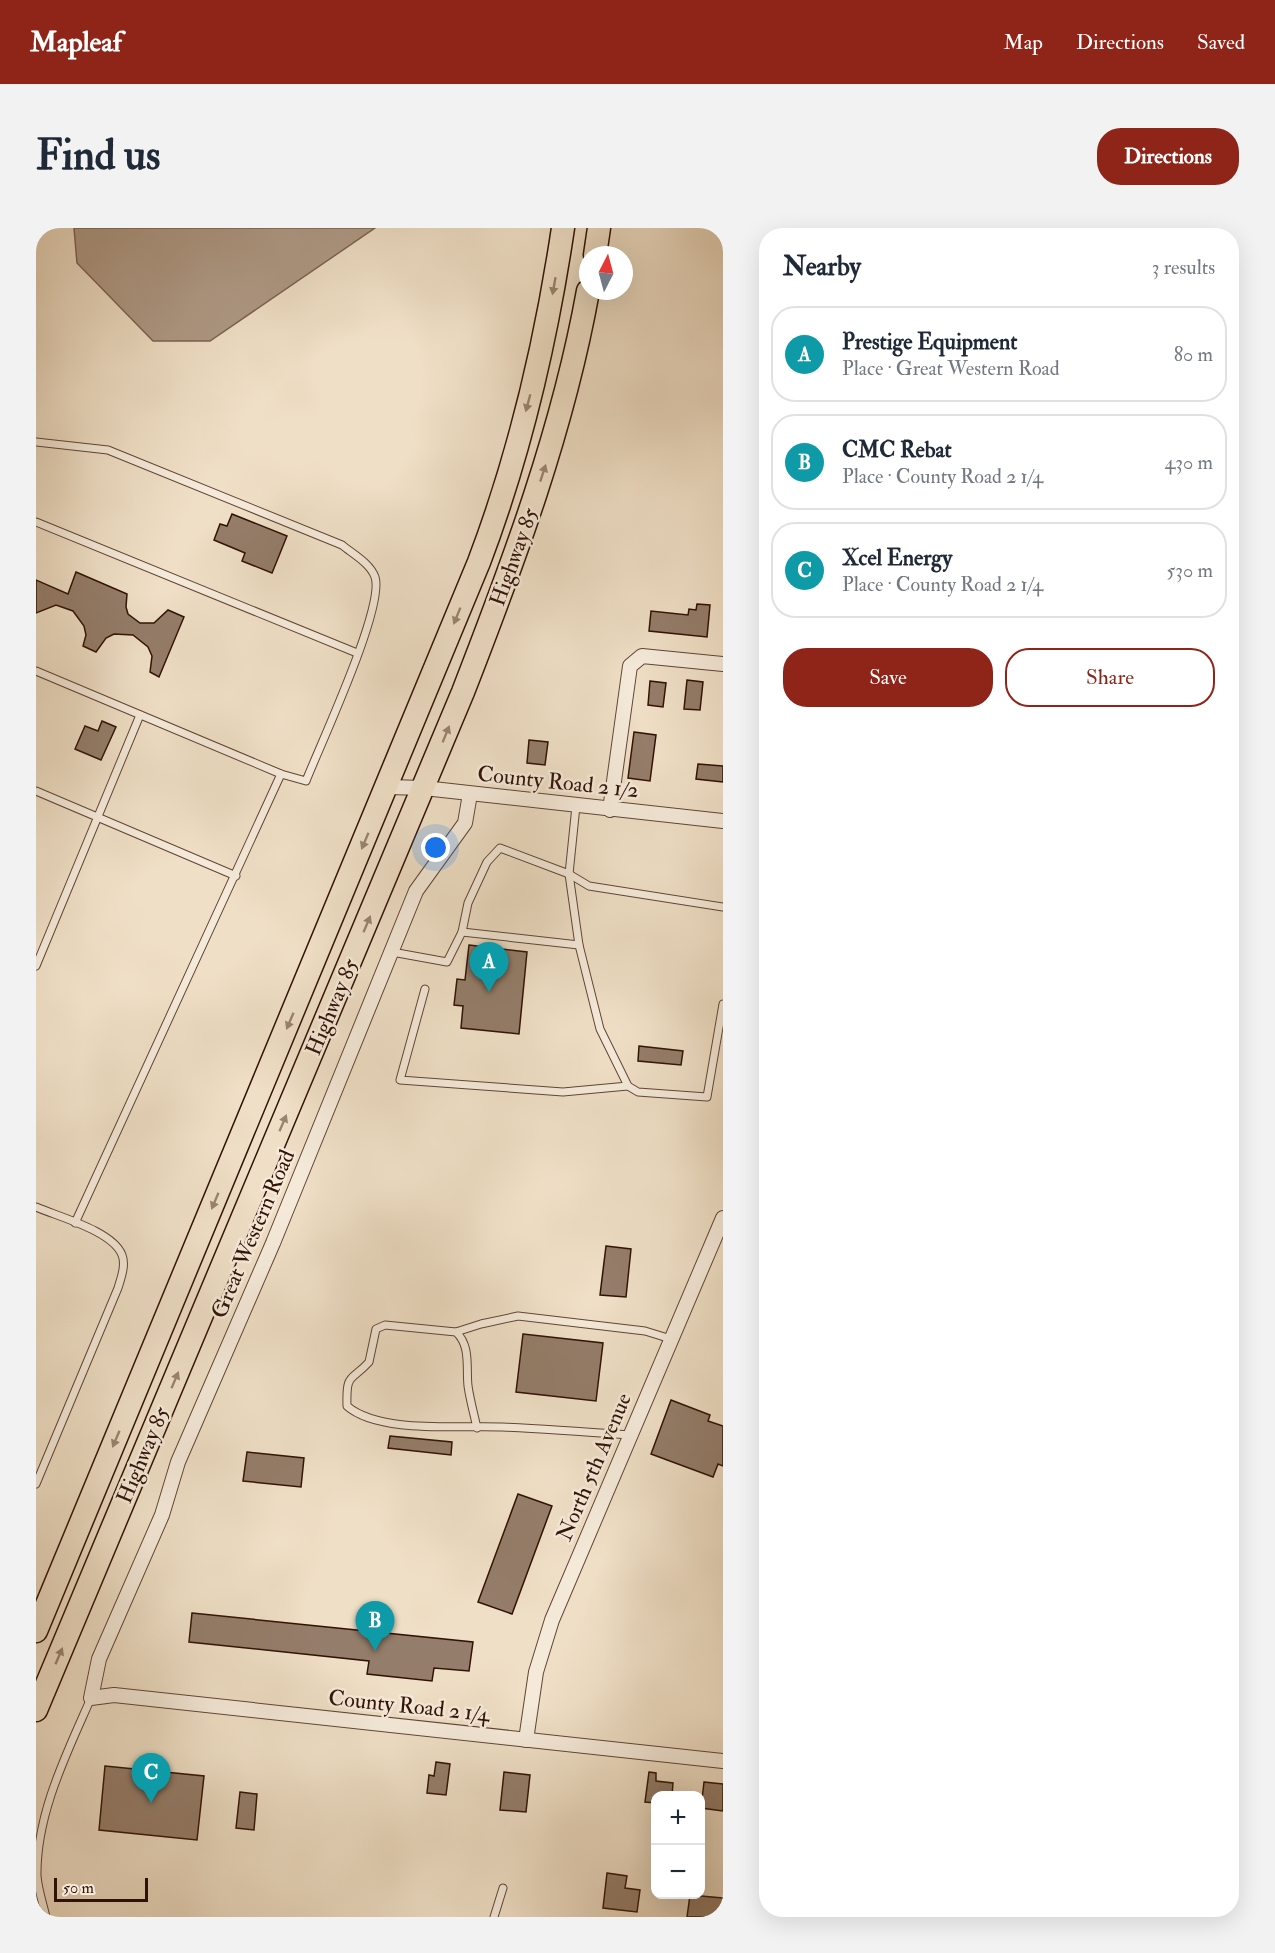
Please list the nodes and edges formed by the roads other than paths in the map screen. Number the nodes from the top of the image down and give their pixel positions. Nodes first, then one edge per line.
1 (563, 228) edge
2 (599, 228) edge
3 (596, 246) edge
4 (586, 300) edge
5 (36, 442) edge
6 (36, 522) edge
7 (357, 653) junction
8 (723, 664) edge
9 (36, 671) edge
10 (140, 715) junction
11 (281, 774) junction
12 (388, 787) junction
13 (424, 788) junction
14 (36, 791) edge
15 (470, 794) junction
16 (576, 806) junction
17 (610, 810) junction
18 (97, 817) junction
19 (723, 821) edge
20 (569, 874) junction
21 (236, 876) junction
22 (723, 907) edge
23 (462, 932) junction
24 (579, 945) junction
25 (392, 952) junction
26 (36, 966) edge
27 (425, 989) dead end
28 (723, 1004) edge
29 (628, 1086) junction
30 (36, 1207) edge
31 (723, 1218) edge
32 (75, 1223) junction
33 (456, 1332) junction
34 (671, 1340) junction
35 (477, 1428) junction
36 (631, 1435) junction
37 (36, 1484) edge
38 (36, 1631) edge
39 (90, 1698) junction
40 (36, 1710) edge
41 (526, 1740) junction
42 (723, 1761) edge
43 (503, 1888) dead end
44 (46, 1917) edge
45 (494, 1917) edge

1 -> 12 highway, Highway 85
2 - 3 highway
13 -> 4 highway, Highway 85
5 - 7 lane
6 - 7 lane
7 - 11 lane
8 - 17 street
9 - 10 lane
10 - 11 lane
10 - 18 lane
11 - 21 lane
12 - 13 street, County Road 2 1/2
12 -> 38 highway, Highway 85
13 - 15 street, County Road 2 1/2
40 -> 13 highway, Highway 85
14 - 18 lane
15 - 16 street, County Road 2 1/2
15 - 25 street, Great Western Road
16 - 17 street, County Road 2 1/2
16 - 20 lane
17 - 19 street, County Road 2 1/2
18 - 21 lane
18 - 26 lane
20 - 22 lane
20 - 23 lane
20 - 24 lane
21 - 32 lane
23 - 24 lane
23 - 25 lane
24 - 29 lane
25 - 39 street, Great Western Road
27 - 29 lane
28 - 29 lane
30 - 32 lane
31 - 34 street, North 5th Avenue
32 - 37 lane
33 - 34 lane
33 - 35 lane
33 - 35 lane
34 - 36 street, North 5th Avenue
35 - 36 lane
36 - 41 street, North 5th Avenue
39 - 41 street, County Road 2 1/4
39 - 44 lane
41 - 42 street, County Road 2 1/4
43 - 45 lane

